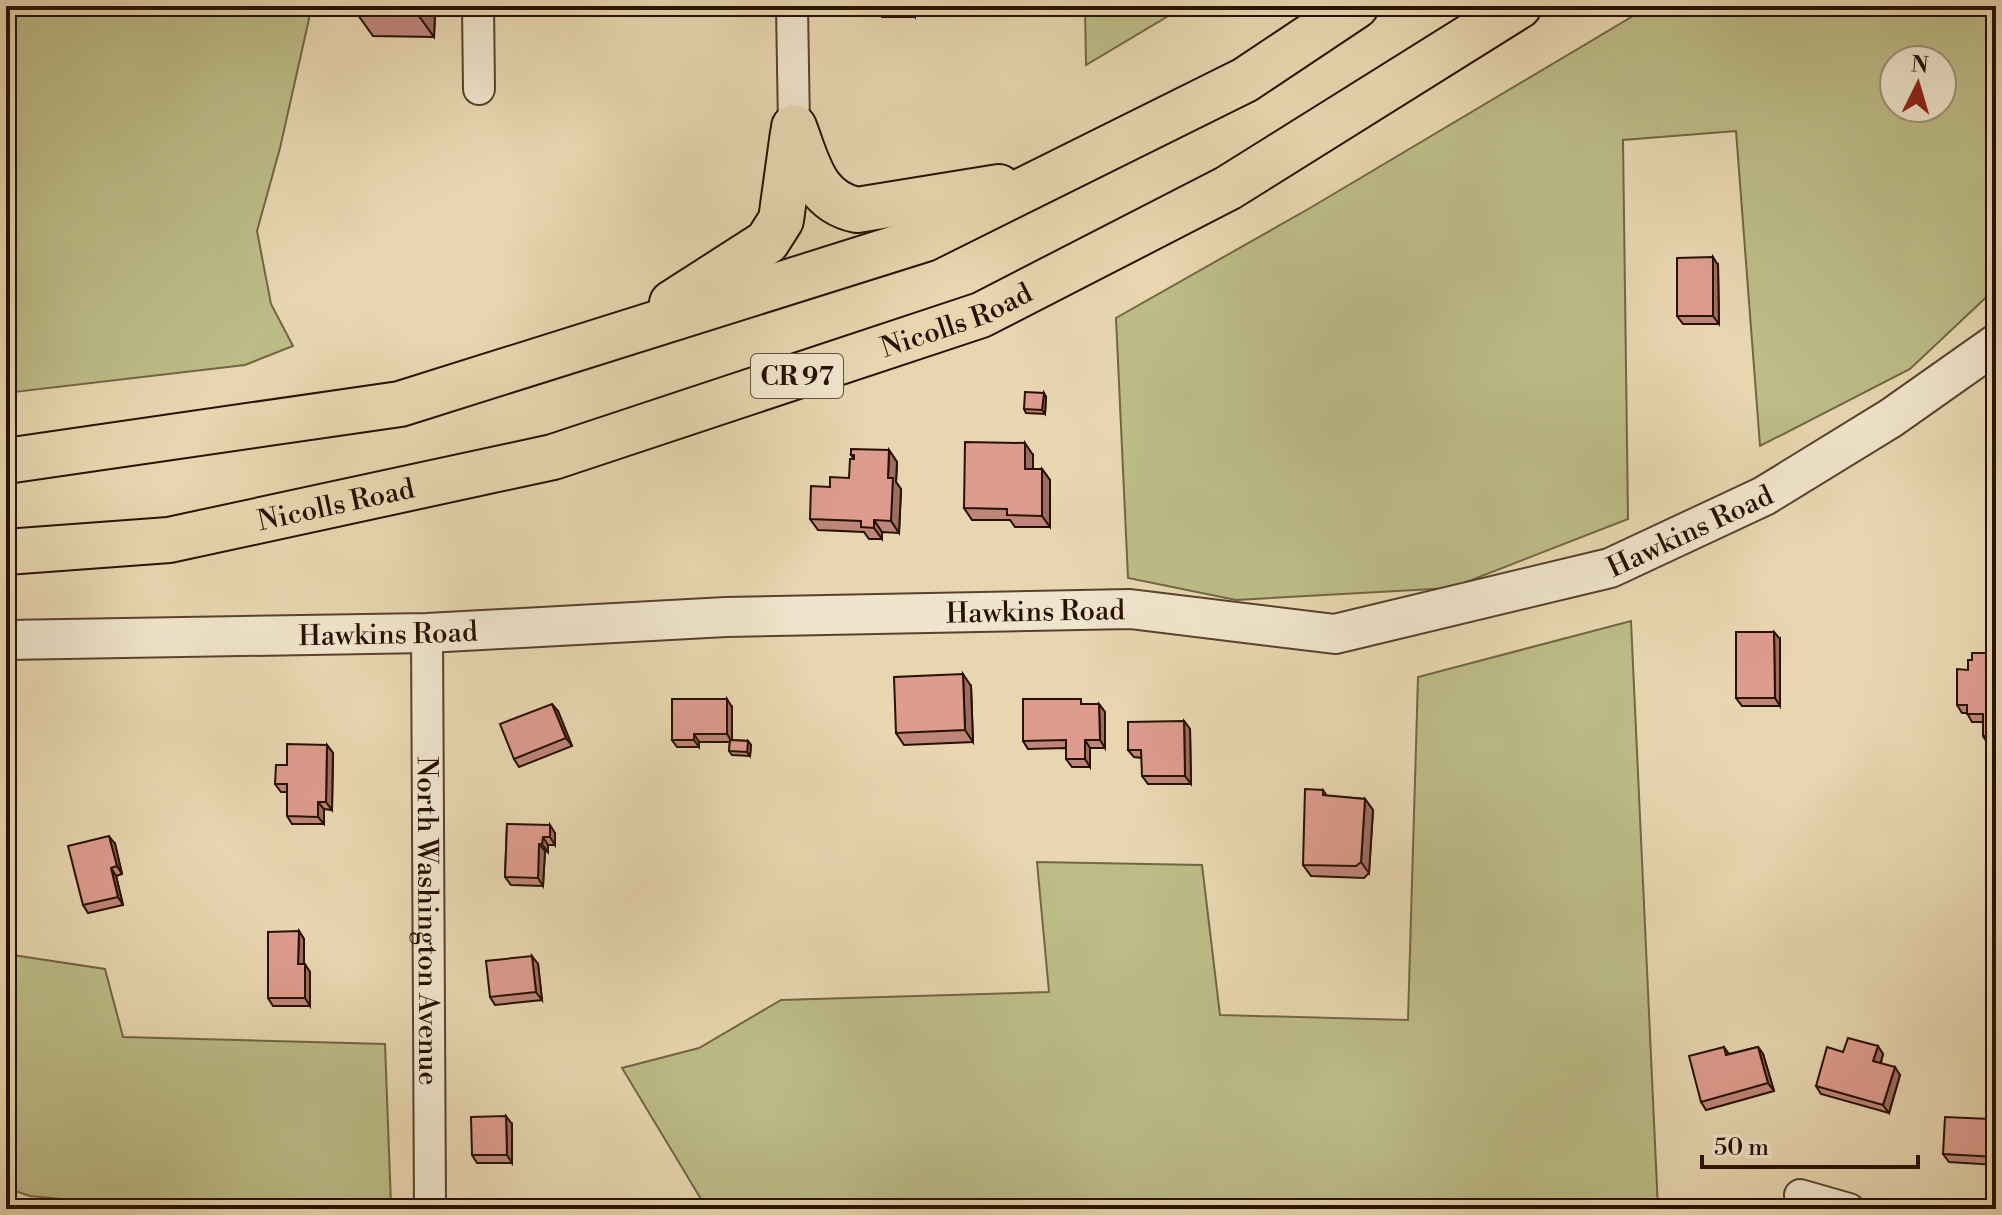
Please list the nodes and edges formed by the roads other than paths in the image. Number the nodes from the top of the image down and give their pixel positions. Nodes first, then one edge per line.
1 (478, 6) edge
2 (792, 6) edge
3 (1356, 6) edge
4 (1519, 6) edge
5 (479, 89) dead end
6 (794, 127) junction
7 (1045, 180) junction
8 (628, 332) junction
9 (1996, 344) edge
10 (6, 461) edge
11 (6, 552) edge
12 (427, 633) junction
13 (6, 640) edge
14 (1800, 1195) dead end
15 (430, 1209) edge
16 (1849, 1209) edge

1 - 5 street
2 - 6 street
3 - 7 highway
4 - 11 highway, Nicolls Road / CR 97
6 - 7 highway
6 - 8 highway
7 - 8 highway
8 - 10 highway
9 - 12 street, Hawkins Road
12 - 13 street, Hawkins Road
12 - 15 street, North Washington Avenue
14 - 16 street

